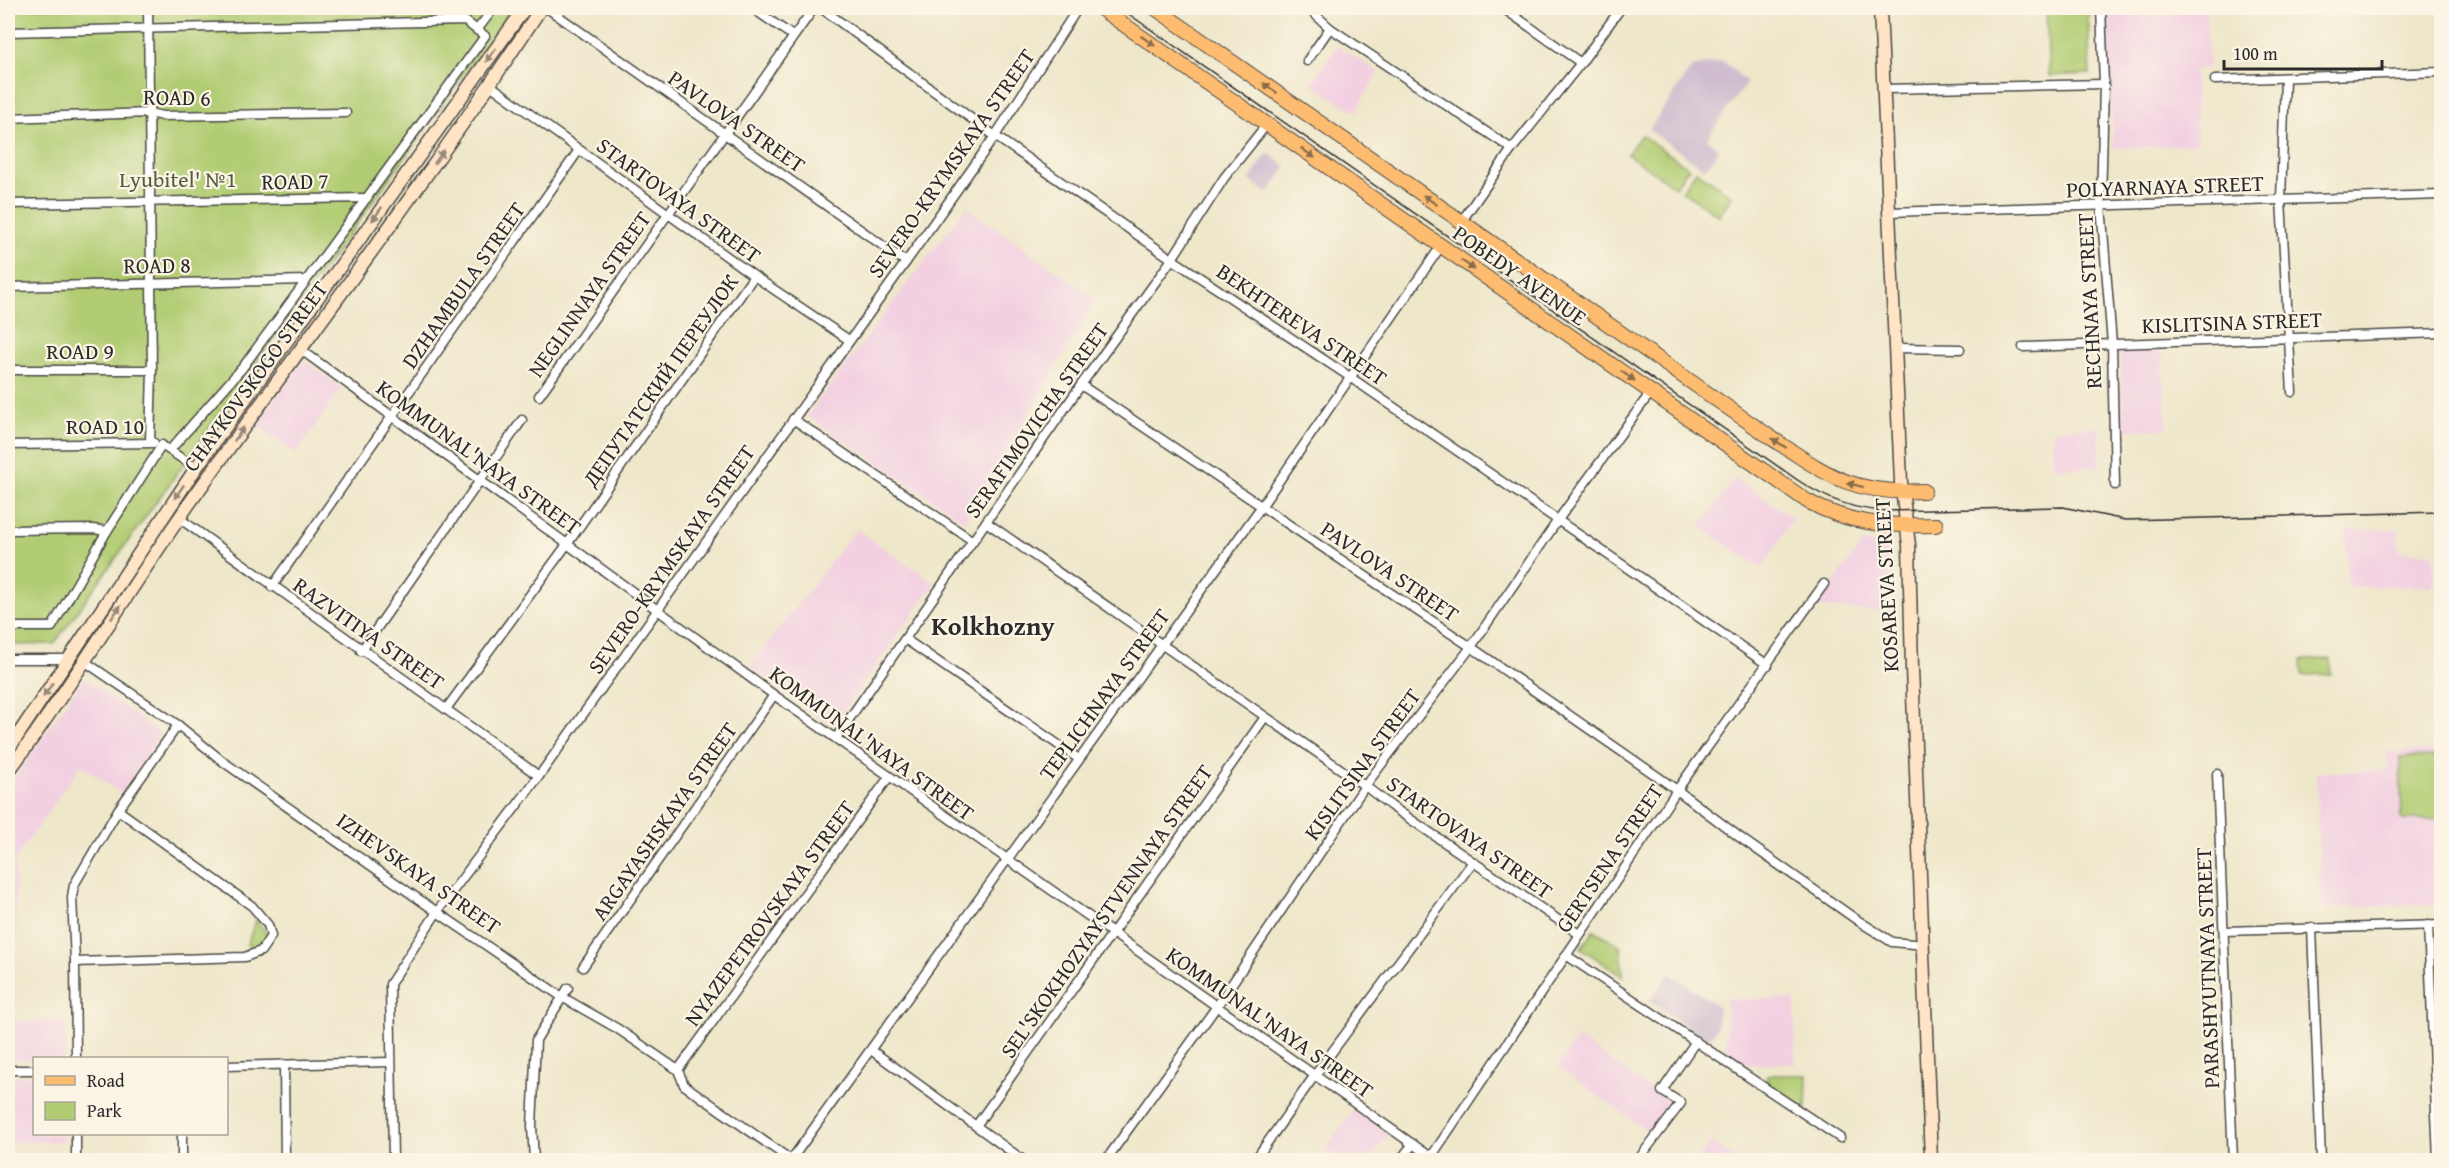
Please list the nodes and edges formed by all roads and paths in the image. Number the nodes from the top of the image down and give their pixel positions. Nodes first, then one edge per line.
1 (148, 8) edge
2 (494, 8) edge
3 (525, 8) edge
4 (541, 8) edge
5 (547, 8) edge
6 (752, 8) edge
7 (813, 8) edge
8 (821, 8) edge
9 (1078, 8) edge
10 (1100, 8) edge
11 (1155, 8) edge
12 (1308, 8) edge
13 (1503, 8) edge
14 (1621, 8) edge
15 (1880, 8) edge
16 (2101, 8) edge
17 (1330, 28) junction
18 (148, 29) junction
19 (477, 30) junction
20 (8, 32) edge
21 (793, 36) junction
22 (1307, 61) dead end
23 (1581, 63) junction
24 (2442, 72) edge
25 (2285, 78) junction
26 (2215, 80) dead end
27 (2104, 84) junction
28 (490, 85) junction
29 (1885, 88) junction
30 (149, 113) junction
31 (346, 113) dead end
32 (8, 118) edge
33 (1268, 124) junction
34 (724, 134) junction
35 (995, 136) junction
36 (1512, 149) junction
37 (579, 150) junction
38 (2442, 195) edge
39 (367, 198) junction
40 (2281, 200) junction
41 (150, 201) junction
42 (8, 204) edge
43 (2101, 205) junction
44 (1889, 212) junction
45 (667, 213) junction
46 (1461, 222) junction
47 (1441, 246) junction
48 (1172, 259) junction
49 (906, 262) junction
50 (754, 276) junction
51 (306, 280) junction
52 (151, 282) junction
53 (8, 287) edge
54 (2442, 333) edge
55 (2290, 339) junction
56 (849, 340) junction
57 (2112, 344) junction
58 (2023, 347) dead end
59 (1896, 348) junction
60 (300, 349) junction
61 (1960, 349) dead end
62 (8, 370) edge
63 (152, 370) junction
64 (1350, 377) junction
65 (1081, 385) junction
66 (1651, 392) junction
67 (2292, 392) dead end
68 (539, 396) dead end
69 (393, 418) junction
70 (793, 418) junction
71 (522, 420) dead end
72 (150, 442) junction
73 (8, 445) edge
74 (166, 447) junction
75 (196, 468) junction
76 (480, 481) junction
77 (2115, 485) dead end
78 (1924, 491) dead end
79 (1902, 492) junction
80 (1261, 507) junction
81 (179, 518) junction
82 (1558, 520) junction
83 (986, 522) junction
84 (1907, 525) junction
85 (1936, 525) dead end
86 (8, 530) edge
87 (107, 531) junction
88 (973, 541) junction
89 (567, 543) junction
90 (1824, 584) dead end
91 (272, 587) junction
92 (658, 610) junction
93 (8, 627) edge
94 (905, 639) junction
95 (1162, 645) junction
96 (1472, 648) junction
97 (361, 651) junction
98 (8, 659) edge
99 (68, 659) junction
100 (84, 661) junction
101 (1768, 665) junction
102 (774, 695) junction
103 (446, 709) junction
104 (1265, 717) junction
105 (178, 725) junction
106 (836, 738) junction
107 (8, 750) edge
108 (1079, 759) junction
109 (8, 772) edge
110 (2217, 774) dead end
111 (538, 776) junction
112 (889, 777) junction
113 (1365, 786) junction
114 (1677, 790) junction
115 (118, 810) junction
116 (1007, 861) junction
117 (1472, 863) junction
118 (437, 912) junction
119 (2428, 925) junction
120 (2442, 925) edge
121 (2312, 928) junction
122 (2224, 931) junction
123 (1112, 932) junction
124 (1579, 934) junction
125 (1924, 945) junction
126 (1566, 954) junction
127 (75, 962) junction
128 (583, 967) dead end
129 (568, 988) dead end
130 (562, 997) junction
131 (1217, 1006) junction
132 (1696, 1041) junction
133 (871, 1050) junction
134 (76, 1057) edge
135 (390, 1062) junction
136 (284, 1065) junction
137 (228, 1066) edge
138 (8, 1070) edge
139 (33, 1070) edge
140 (678, 1070) junction
141 (1315, 1075) junction
142 (976, 1126) junction
143 (76, 1135) edge
144 (182, 1135) edge
145 (1840, 1138) dead end
146 (1413, 1144) junction
147 (1431, 1157) joint
148 (791, 1160) edge
149 (76, 1161) edge
150 (182, 1161) edge
151 (285, 1161) edge
152 (393, 1161) edge
153 (534, 1161) edge
154 (1023, 1161) edge
155 (1106, 1161) edge
156 (1255, 1161) edge
157 (1400, 1161) edge
158 (1638, 1161) edge
159 (1931, 1161) edge
160 (2233, 1161) edge
161 (2321, 1161) edge
162 (2438, 1161) edge

1 - 18 street
2 - 19 street
3 -> 75 main road, CHAYKOVSKOGO STREET
4 - 28 main road, CHAYKOVSKOGO STREET
5 - 34 street, PAVLOVA STREET
6 - 21 street
7 - 21 street, NEGLINNAYA STREET
8 - 35 street, BEKHTEREVA STREET
9 - 35 street, SEVERO-KRYMSKAYA STREET
10 -> 33 main road, POBEDY AVENUE
46 -> 11 main road, POBEDY AVENUE
12 - 17 street
13 - 23 street
14 - 23 street
15 - 29 main road, KOSAREVA STREET
16 - 27 street, RECHNAYA STREET
17 - 22 street
17 - 36 street
18 - 19 street
18 - 20 street
18 - 30 street
19 - 39 street
21 - 34 street, NEGLINNAYA STREET
23 - 36 street
24 - 25 street
25 - 26 street
25 - 40 street
27 - 29 street
27 - 43 street, RECHNAYA STREET
28 - 37 street, STARTOVAYA STREET
60 -> 28 main road, CHAYKOVSKOGO STREET
29 - 44 main road, KOSAREVA STREET
30 - 31 street, ROAD 6
30 - 32 street, ROAD 6
30 - 41 street
33 -> 47 main road, POBEDY AVENUE
33 - 48 street, SERAFIMOVICHA STREET
34 - 45 street, NEGLINNAYA STREET
34 - 49 street, PAVLOVA STREET
35 - 48 street, BEKHTEREVA STREET
35 - 49 street, SEVERO-KRYMSKAYA STREET
36 - 46 street
37 - 45 street, STARTOVAYA STREET
37 - 69 street, DZHAMBULA STREET
38 - 40 street, POLYARNAYA STREET
39 - 41 street, ROAD 7
39 - 51 street
40 - 43 street, POLYARNAYA STREET
40 - 55 street
41 - 42 street, ROAD 7
41 - 52 street
43 - 44 street, POLYARNAYA STREET
43 - 57 street, RECHNAYA STREET
44 - 59 main road, KOSAREVA STREET
45 - 50 street, STARTOVAYA STREET
45 - 68 street, NEGLINNAYA STREET
79 -> 46 main road, POBEDY AVENUE
47 - 64 street, TEPLICHNAYA STREET
47 -> 66 main road, POBEDY AVENUE
48 - 64 street, BEKHTEREVA STREET
48 - 65 street, SERAFIMOVICHA STREET
49 - 56 street, SEVERO-KRYMSKAYA STREET
50 - 56 street, STARTOVAYA STREET
50 - 89 street, ДЕПУТАТСКИЙ ПЕРЕУЛОК
51 - 52 street, ROAD 8
51 - 74 street
52 - 53 street, ROAD 8
52 - 63 street
54 - 55 street, KISLITSINA STREET
55 - 57 street, KISLITSINA STREET
55 - 67 street
56 - 70 street, SEVERO-KRYMSKAYA STREET
57 - 58 street, KISLITSINA STREET
57 - 77 street, RECHNAYA STREET
59 - 61 street
59 - 79 main road, KOSAREVA STREET
60 - 69 street, KOMMUNAL'NAYA STREET
81 -> 60 main road, CHAYKOVSKOGO STREET
62 - 63 street, ROAD 9
63 - 72 street
64 - 80 street, TEPLICHNAYA STREET
64 - 82 street, BEKHTEREVA STREET
65 - 80 street, PAVLOVA STREET
65 - 83 street, SERAFIMOVICHA STREET
66 - 82 street, KISLITSINA STREET
66 - 84 main road, POBEDY AVENUE
69 - 76 street, KOMMUNAL'NAYA STREET
69 - 91 street, DZHAMBULA STREET
70 - 88 street
70 - 92 street, SEVERO-KRYMSKAYA STREET
71 - 76 street
72 - 73 street, ROAD 10
72 - 74 street, ROAD 10
74 - 75 street, ROAD 10
74 - 87 street
75 -> 99 main road, CHAYKOVSKOGO STREET
76 - 89 street, KOMMUNAL'NAYA STREET
76 - 97 street
78 - 79 main road, POBEDY AVENUE
79 - 84 main road, KOSAREVA STREET
80 - 95 street, TEPLICHNAYA STREET
80 - 96 street, PAVLOVA STREET
81 - 91 street, RAZVITIYA STREET
100 -> 81 main road, CHAYKOVSKOGO STREET
82 - 96 street, KISLITSINA STREET
82 - 101 street, BEKHTEREVA STREET
83 - 88 street, SERAFIMOVICHA STREET
83 - 95 street, STARTOVAYA STREET
84 - 85 main road, POBEDY AVENUE
84 - 125 main road, KOSAREVA STREET
86 - 87 street
87 - 93 street
88 - 94 street, SERAFIMOVICHA STREET
89 - 92 street, KOMMUNAL'NAYA STREET
89 - 103 street, ДЕПУТАТСКИЙ ПЕРЕУЛОК
90 - 101 street, GERTSENA STREET
91 - 97 street, RAZVITIYA STREET
92 - 102 street, KOMMUNAL'NAYA STREET
92 - 111 street, SEVERO-KRYMSKAYA STREET
94 - 106 street, SERAFIMOVICHA STREET
94 - 108 street
95 - 104 street, STARTOVAYA STREET
95 - 108 street, TEPLICHNAYA STREET
96 - 113 street, KISLITSINA STREET
96 - 114 street, PAVLOVA STREET
97 - 103 street, RAZVITIYA STREET
98 - 99 street, IZHEVSKAYA STREET
99 - 100 main road, IZHEVSKAYA STREET
99 -> 107 main road, CHAYKOVSKOGO STREET
100 - 105 street, IZHEVSKAYA STREET
100 - 109 main road, CHAYKOVSKOGO STREET
101 - 114 street, GERTSENA STREET
102 - 106 street, KOMMUNAL'NAYA STREET
102 - 128 street, ARGAYASHSKAYA STREET
103 - 111 street, RAZVITIYA STREET
104 - 113 street, STARTOVAYA STREET
104 - 123 street, SEL'SKOKHOZYAYSTVENNAYA STREET
105 - 115 street
105 - 118 street, IZHEVSKAYA STREET
106 - 112 street, KOMMUNAL'NAYA STREET
108 - 116 street, TEPLICHNAYA STREET
110 - 122 street, PARASHYUTNAYA STREET
111 - 118 street, SEVERO-KRYMSKAYA STREET
112 - 116 street, KOMMUNAL'NAYA STREET
112 - 140 street, NYAZEPETROVSKAYA STREET
113 - 117 street, STARTOVAYA STREET
113 - 131 street, KISLITSINA STREET
114 - 124 street, GERTSENA STREET
114 - 125 street, PAVLOVA STREET
115 - 127 street
115 - 127 street
116 - 123 street, KOMMUNAL'NAYA STREET
116 - 133 street, TEPLICHNAYA STREET
117 - 124 street, STARTOVAYA STREET
117 - 141 street
118 - 130 street, IZHEVSKAYA STREET
118 - 135 street, SEVERO-KRYMSKAYA STREET
119 - 120 street
119 - 121 street
119 - 162 street
121 - 122 street
121 - 161 street
122 - 160 street, PARASHYUTNAYA STREET
123 - 131 street, KOMMUNAL'NAYA STREET
123 - 142 street, SEL'SKOKHOZYAYSTVENNAYA STREET
124 - 126 street, GERTSENA STREET
125 - 159 main road, KOSAREVA STREET
126 - 132 street
126 - 147 street, GERTSENA STREET
127 - 134 street
129 - 130 street
130 - 140 street, IZHEVSKAYA STREET
130 - 153 street
131 - 141 street, KOMMUNAL'NAYA STREET
131 - 155 street, KISLITSINA STREET
132 - 145 street
132 - 158 street
133 - 142 street
133 - 148 street, TEPLICHNAYA STREET
135 - 136 street
135 - 152 street, SEVERO-KRYMSKAYA STREET
136 - 137 street
136 - 151 street
138 - 139 street
140 - 148 street, IZHEVSKAYA STREET
141 - 146 street, KOMMUNAL'NAYA STREET
141 - 156 street
142 - 154 street
143 - 149 street
144 - 150 street
146 - 147 street, KOMMUNAL'NAYA STREET
146 - 157 street

